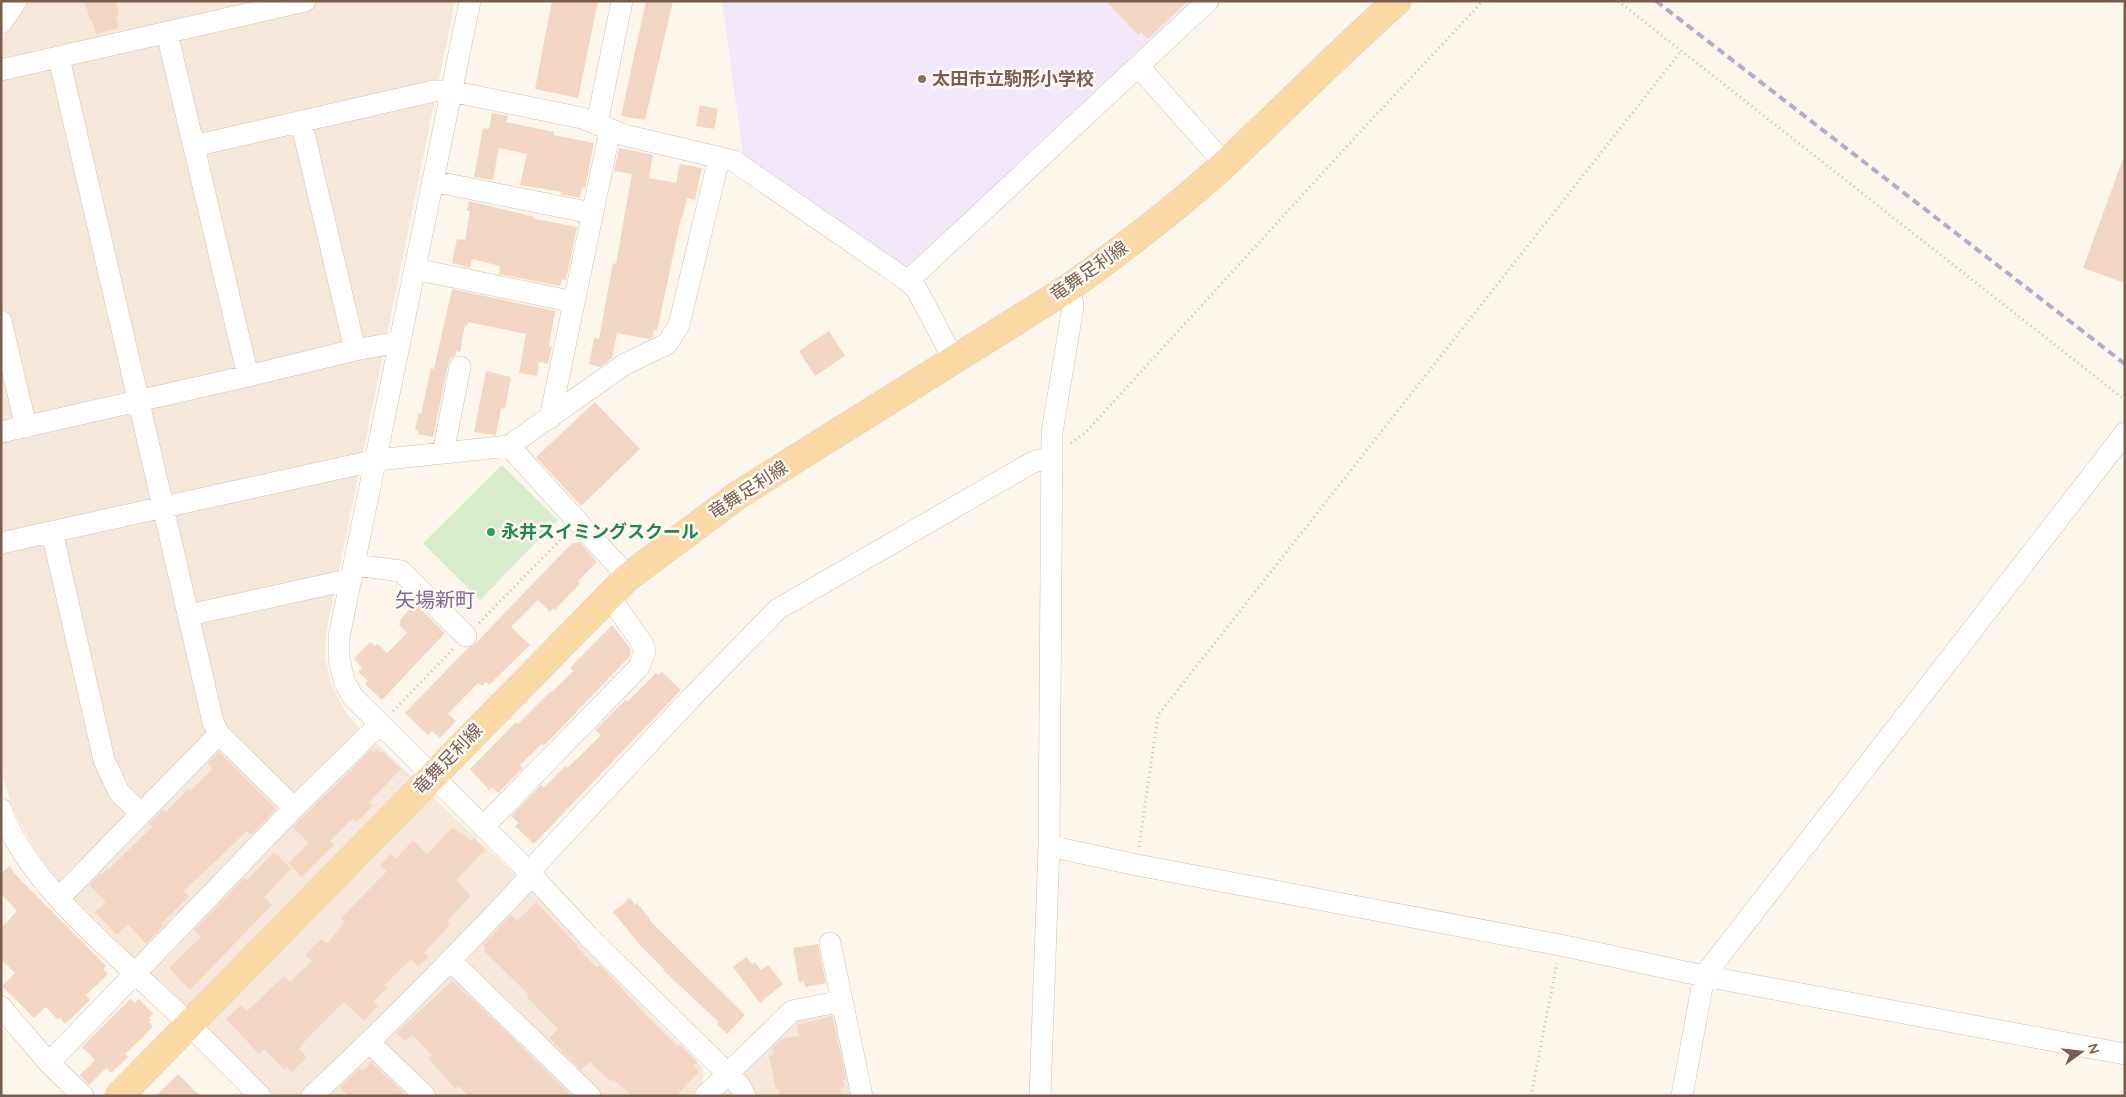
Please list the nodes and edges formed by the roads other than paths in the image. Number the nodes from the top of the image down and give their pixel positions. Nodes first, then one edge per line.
1 (16, 1) edge
2 (305, 1) edge
3 (470, 1) edge
4 (622, 1) edge
5 (1208, 1) edge
6 (1397, 1) edge
7 (1, 23) edge
8 (167, 33) junction
9 (60, 58) junction
10 (1139, 67) junction
11 (1, 70) edge
12 (450, 91) junction
13 (301, 121) junction
14 (604, 127) junction
15 (194, 146) junction
16 (719, 158) junction
17 (1225, 164) junction
18 (432, 181) junction
19 (592, 213) junction
20 (415, 269) junction
21 (908, 281) junction
22 (1070, 287) junction
23 (574, 302) junction
24 (1, 321) edge
25 (399, 342) junction
26 (355, 350) junction
27 (954, 360) junction
28 (460, 367) dead end
29 (248, 376) junction
30 (139, 401) junction
31 (550, 418) junction
32 (26, 426) junction
33 (1, 432) edge
34 (2125, 433) edge
35 (509, 446) junction
36 (443, 453) junction
37 (1052, 457) junction
38 (377, 460) junction
39 (164, 507) junction
40 (52, 532) junction
41 (1, 543) edge
42 (353, 572) junction
43 (618, 586) junction
44 (189, 615) junction
45 (466, 636) dead end
46 (379, 725) junction
47 (218, 734) junction
48 (432, 776) junction
49 (294, 808) junction
50 (1, 809) edge
51 (140, 813) junction
52 (483, 827) junction
53 (5, 831) edge
54 (1049, 846) junction
55 (530, 874) junction
56 (59, 898) junction
57 (830, 943) dead end
58 (450, 961) junction
59 (135, 973) junction
60 (1704, 976) junction
61 (842, 1001) junction
62 (1, 1007) edge
63 (189, 1024) junction
64 (370, 1043) junction
65 (2125, 1054) edge
66 (49, 1062) junction
67 (727, 1073) junction
68 (83, 1096) edge
69 (119, 1096) edge
70 (260, 1096) edge
71 (312, 1096) edge
72 (425, 1096) edge
73 (590, 1096) edge
74 (705, 1096) edge
75 (745, 1096) edge
76 (862, 1096) edge
77 (1040, 1096) edge
78 (1682, 1096) edge

1 - 7 street
2 - 8 street
3 - 12 street
4 - 14 street
5 - 10 street
6 - 17 main road, 竜舞足利線
8 - 9 street
8 - 15 street
9 - 11 street
9 - 30 street
10 - 17 street
10 - 21 street
12 - 13 street
12 - 14 street
12 - 18 street
13 - 15 street
13 - 26 street
14 - 16 street
14 - 19 street
15 - 29 street
16 - 21 street
16 - 31 street
17 - 22 main road, 竜舞足利線
18 - 19 street
18 - 20 street
19 - 23 street
20 - 23 street
20 - 25 street
21 - 27 street
22 - 27 main road, 竜舞足利線
22 - 37 street
23 - 31 street
24 - 32 street
25 - 26 street
25 - 38 street
26 - 29 street
27 - 43 main road, 竜舞足利線
28 - 36 street
29 - 30 street
30 - 32 street
30 - 39 street
31 - 35 street
32 - 33 street
34 - 60 street
35 - 36 street
35 - 43 street
36 - 38 street
37 - 54 street
37 - 55 street
38 - 39 street
38 - 42 street
39 - 40 street
39 - 44 street
40 - 41 street
40 - 51 street
42 - 44 street
42 - 45 street
42 - 46 street
43 - 48 main road, 竜舞足利線
43 - 52 street
44 - 47 street
46 - 48 street
46 - 49 street
47 - 49 street
47 - 51 street
48 - 52 street
48 - 63 main road, 竜舞足利線
49 - 59 street
50 - 53 street
51 - 56 street
52 - 55 street
53 - 56 street
54 - 60 street
54 - 77 street
55 - 58 street
55 - 67 street
56 - 59 street
57 - 61 street
58 - 64 street
58 - 73 street
59 - 63 street
59 - 66 street
60 - 65 street
60 - 78 street
61 - 67 street
61 - 76 street
62 - 66 street
63 - 69 main road, 竜舞足利線
63 - 70 street
64 - 71 street
64 - 72 street
66 - 68 street
67 - 74 street
67 - 75 street

